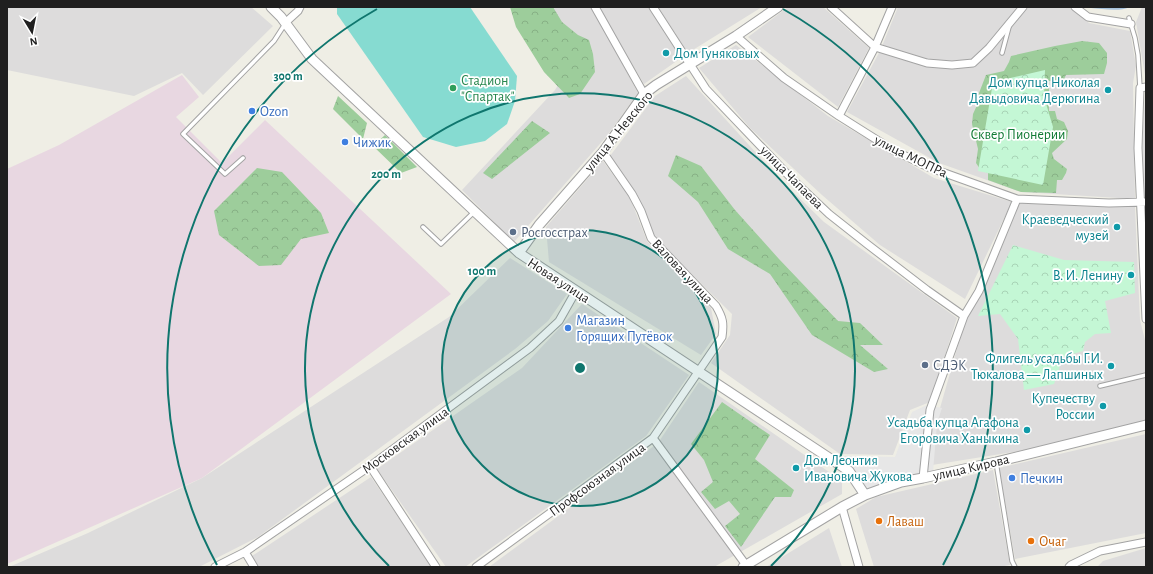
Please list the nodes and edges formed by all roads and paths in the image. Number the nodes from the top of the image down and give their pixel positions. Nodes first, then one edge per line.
1 (271, 7) edge
2 (300, 7) edge
3 (595, 7) edge
4 (653, 7) edge
5 (778, 7) edge
6 (831, 7) edge
7 (892, 7) edge
8 (1023, 7) edge
9 (1075, 7) edge
10 (1130, 21) joint
11 (286, 23) junction
12 (1009, 24) junction
13 (736, 36) junction
14 (875, 47) junction
15 (1002, 53) dead end
16 (689, 64) junction
17 (1143, 88) edge
18 (644, 94) junction
19 (839, 116) junction
20 (603, 152) junction
21 (242, 158) dead end
22 (1017, 199) junction
23 (1143, 202) edge
24 (475, 211) junction
25 (423, 228) dead end
26 (519, 253) junction
27 (576, 290) junction
28 (716, 306) joint
29 (964, 316) junction
30 (1146, 319) edge
31 (699, 371) junction
32 (1146, 375) edge
33 (1100, 386) dead end
34 (1146, 425) edge
35 (653, 438) junction
36 (996, 462) junction
37 (370, 466) junction
38 (923, 478) junction
39 (865, 495) junction
40 (842, 507) junction
41 (1146, 542) edge
42 (245, 552) junction
43 (745, 566) edge
44 (214, 567) edge
45 (254, 567) edge
46 (436, 567) edge
47 (476, 567) edge
48 (859, 567) edge
49 (1015, 567) edge
50 (1069, 567) edge

1 - 11 street, Новая улица
2 - 11 street
3 - 18 street
4 - 16 street, улица Чапаева
5 - 13 street, улица А.Невского
6 - 14 street
7 - 14 street
8 - 12 street
9 - 10 street
10 - 17 lane
11 - 21 lane
11 - 24 street, Новая улица
12 - 14 street
12 - 15 lane
13 - 16 street, улица А.Невского
13 - 19 street, улица МОПРа
14 - 19 street
16 - 18 street, улица А.Невского
16 - 29 street, улица Чапаева
17 - 23 street
18 - 20 street, улица А.Невского
19 - 22 street, улица МОПРа
20 - 26 street, улица А.Невского
20 - 28 street, Валовая улица
22 - 23 street, улица МОПРа
22 - 29 street
23 - 30 street
24 - 25 lane
24 - 26 street, Новая улица
26 - 27 street, Новая улица
27 - 31 street, Новая улица
27 - 37 street, Московская улица
28 - 31 street, Профсоюзная улица
29 - 38 street
31 - 35 street, Профсоюзная улица
31 - 39 street, Новая улица
32 - 33 lane
34 - 36 street, улица Кирова
35 - 43 street
35 - 47 street, Профсоюзная улица
36 - 38 street, улица Кирова
36 - 49 lane
37 - 42 street, Московская улица
37 - 46 street
38 - 39 street, улица Кирова
39 - 40 street, улица Кирова
40 - 43 street, улица Кирова
40 - 48 street
41 - 50 street
42 - 44 street, Московская улица
42 - 45 street

